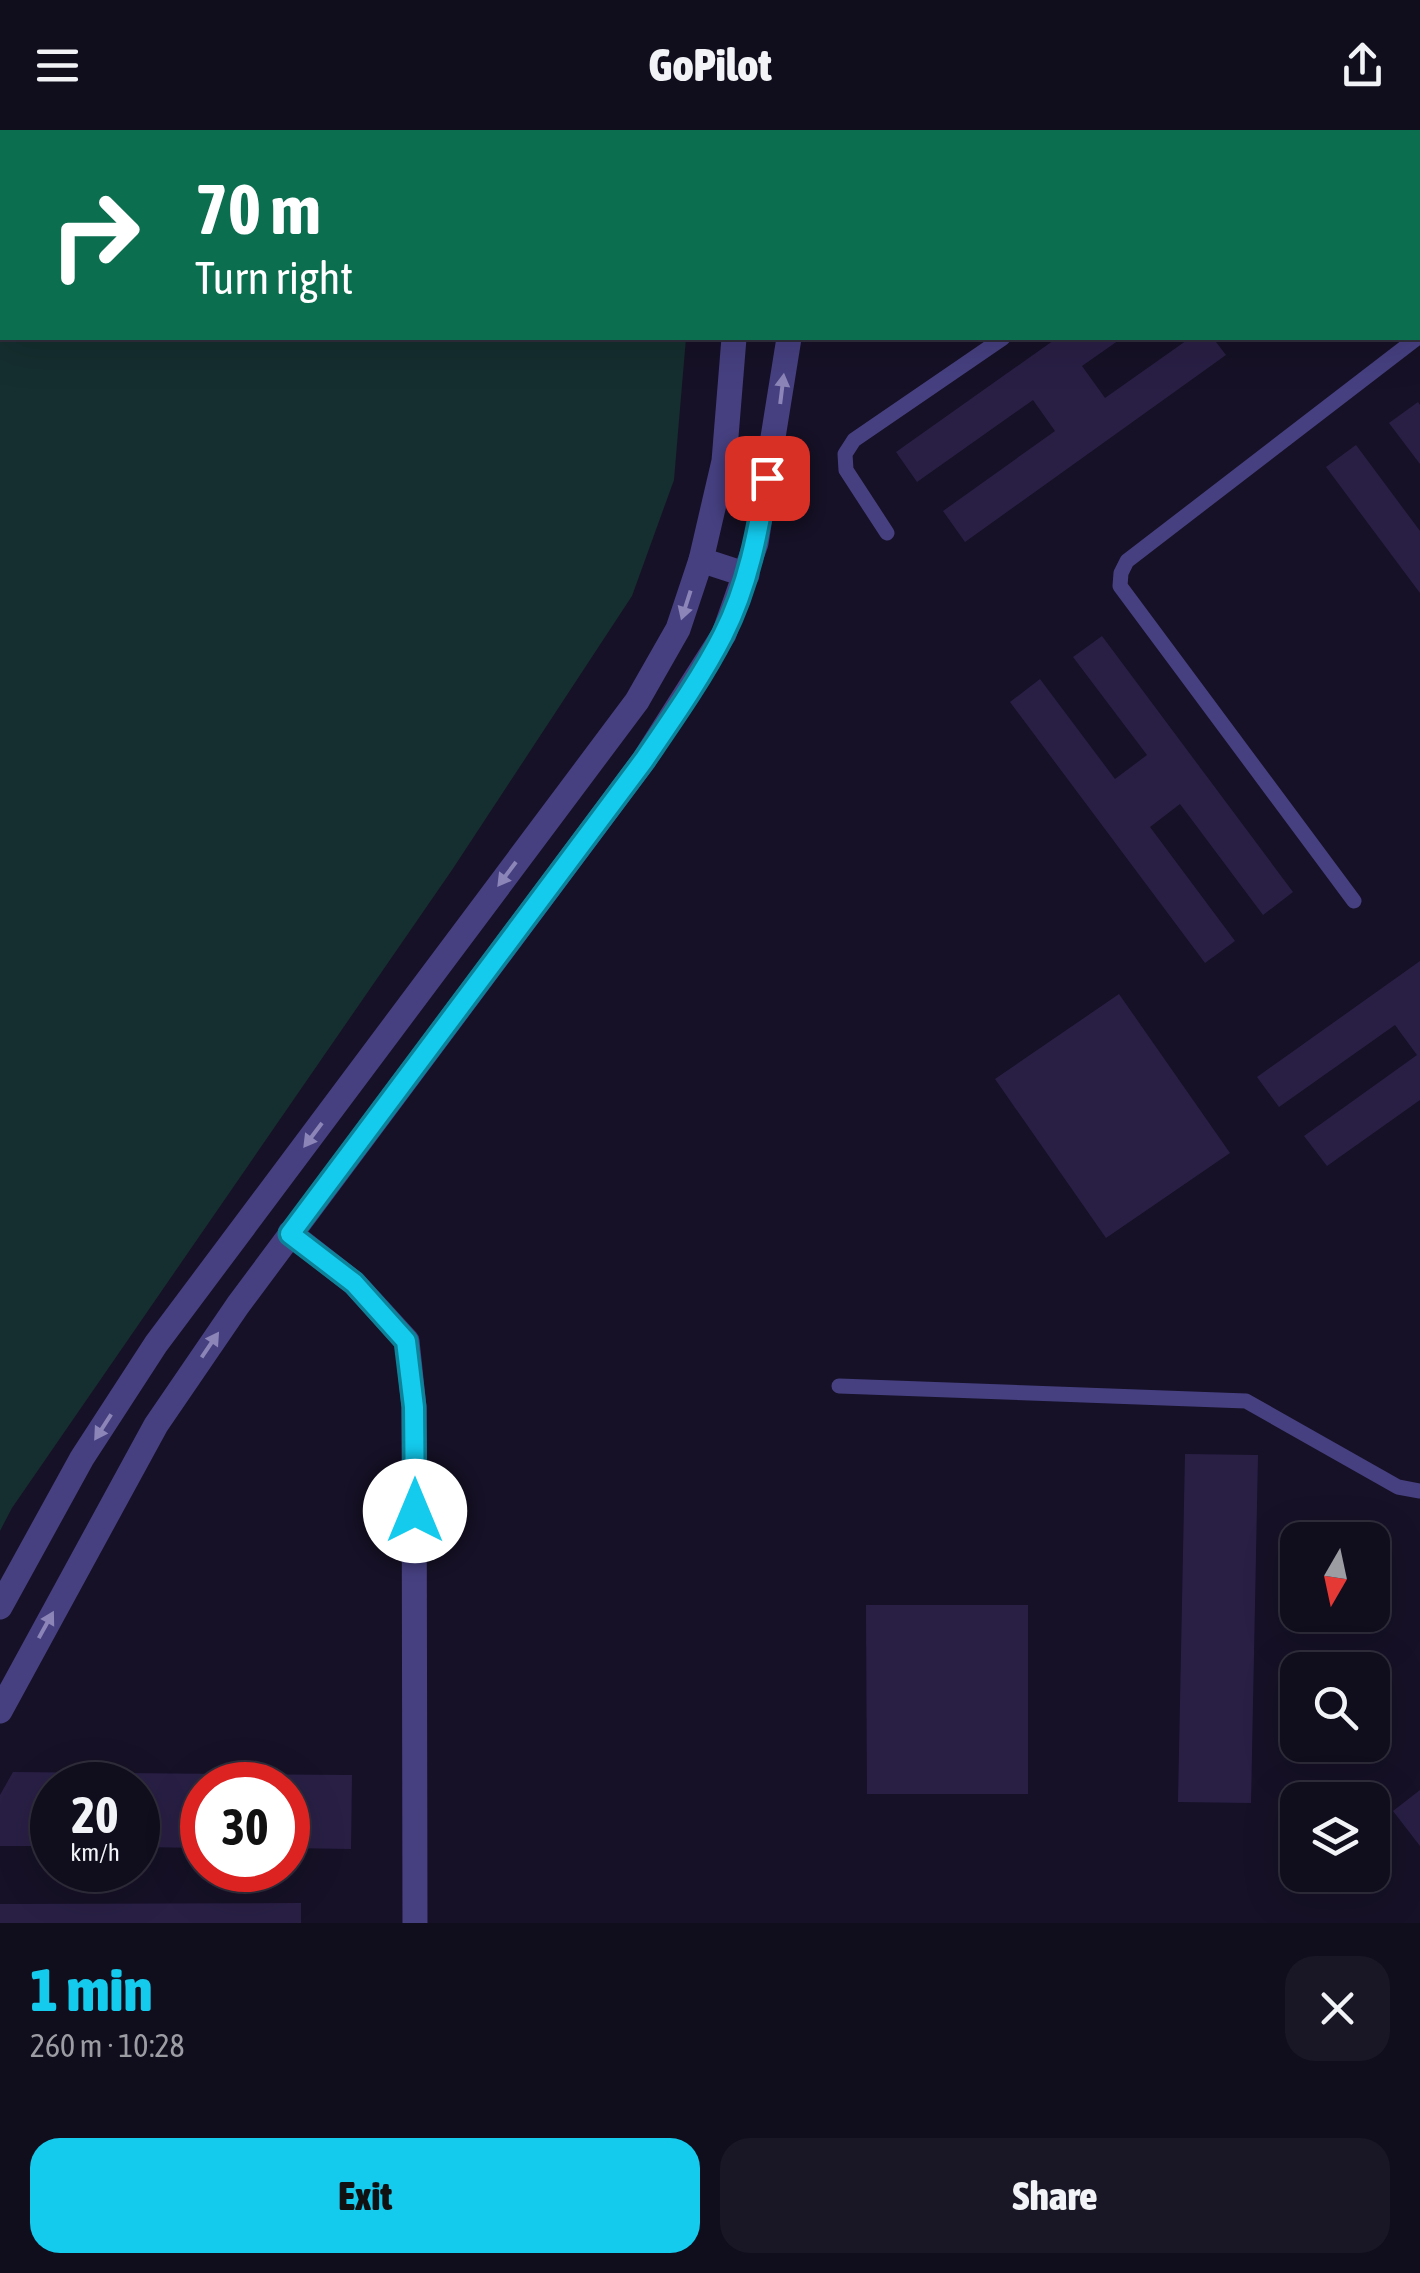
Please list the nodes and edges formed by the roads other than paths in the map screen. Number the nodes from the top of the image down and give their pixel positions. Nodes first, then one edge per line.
1 (734, 340) edge
2 (788, 340) edge
3 (1000, 340) edge
4 (1413, 340) edge
5 (887, 533) dead end
6 (701, 560) junction
7 (746, 574) junction
8 (1354, 901) dead end
9 (290, 1234) junction
10 (839, 1386) dead end
11 (1420, 1491) edge
12 (0, 1607) edge
13 (0, 1710) edge
14 (415, 1923) edge

1 - 6 street
7 -> 2 street
3 - 5 lane
4 - 8 lane
6 - 7 street
6 -> 12 street
7 - 9 street
13 -> 9 street
9 - 14 street
10 - 11 lane

